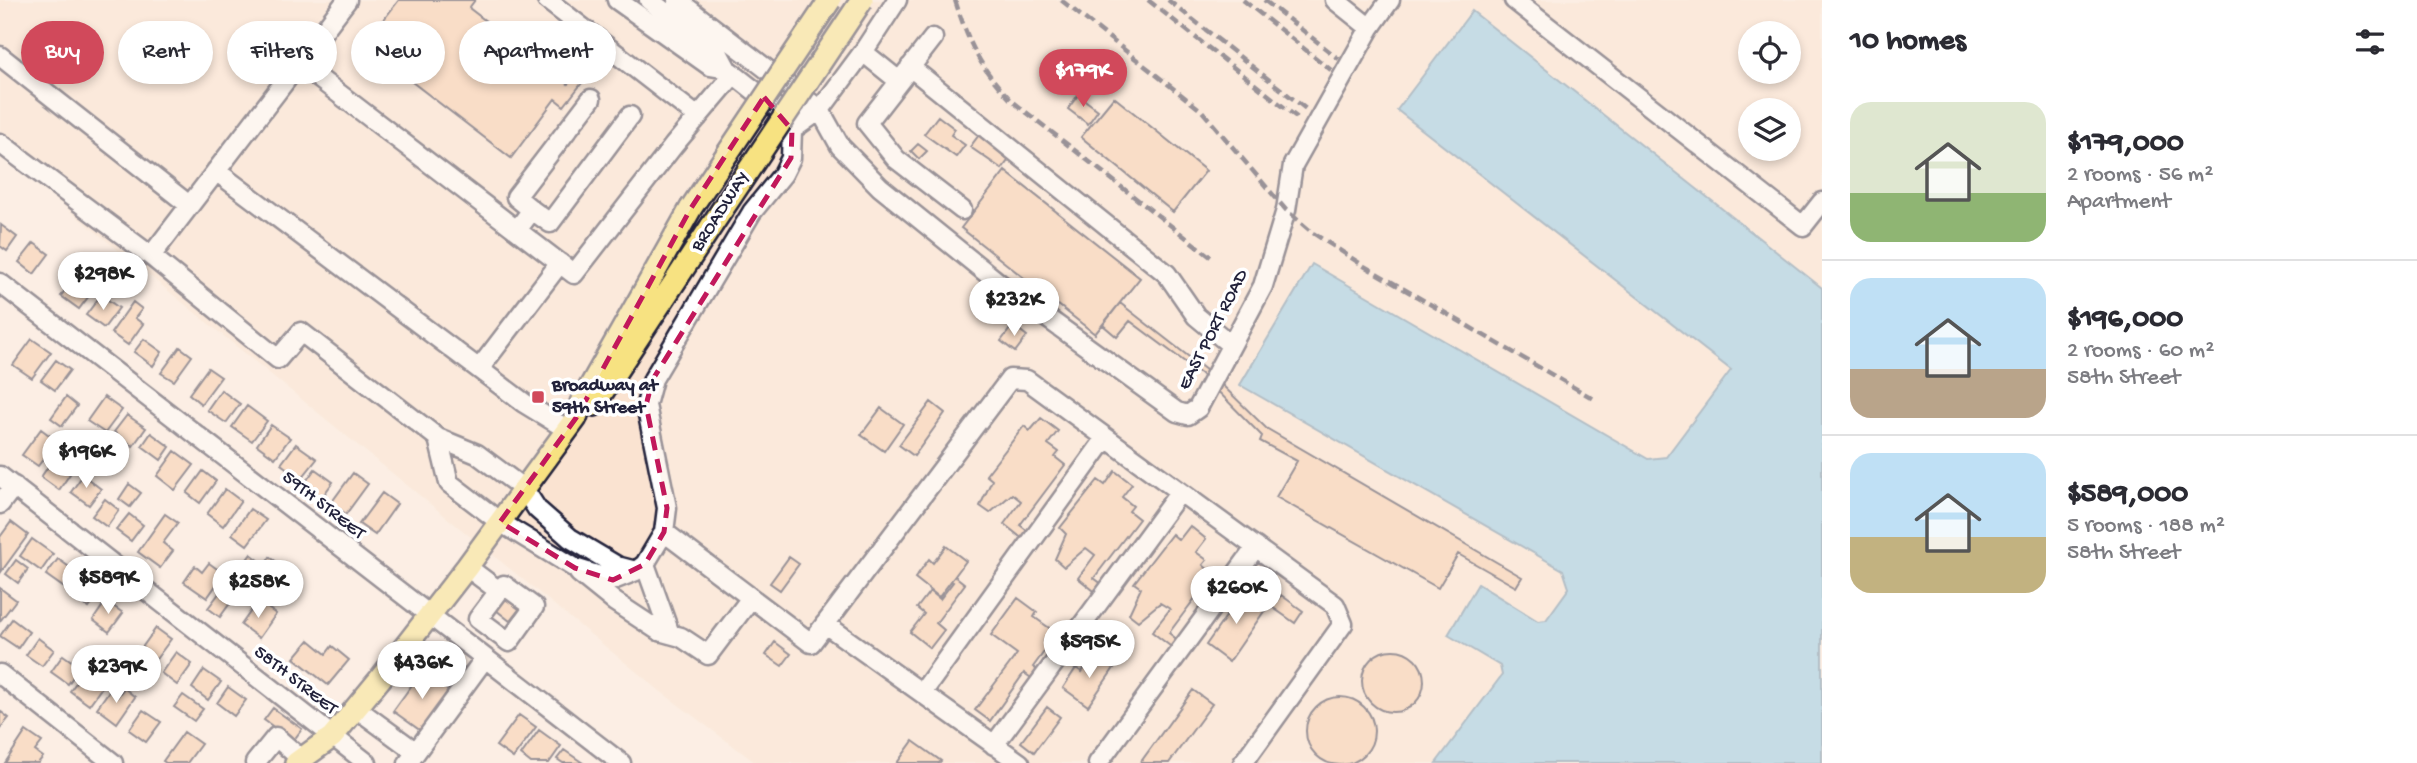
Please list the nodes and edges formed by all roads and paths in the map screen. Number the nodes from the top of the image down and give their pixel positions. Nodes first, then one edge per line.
1 (347, 0) edge
2 (547, 0) edge
3 (617, 0) edge
4 (649, 0) edge
5 (677, 0) edge
6 (830, 0) edge
7 (862, 0) edge
8 (897, 0) edge
9 (1335, 0) edge
10 (1514, 0) edge
11 (1380, 14) edge
12 (331, 21) edge
13 (933, 38) dead end
14 (863, 52) junction
15 (0, 56) edge
16 (730, 71) junction
17 (905, 74) junction
18 (283, 84) edge
19 (326, 84) edge
20 (591, 99) dead end
21 (820, 110) junction
22 (630, 117) dead end
23 (698, 117) junction
24 (792, 130) junction
25 (0, 143) edge
26 (216, 171) junction
27 (1822, 202) edge
28 (189, 205) junction
29 (532, 210) junction
30 (961, 210) dead end
31 (517, 230) junction
32 (150, 256) junction
33 (560, 263) junction
34 (0, 283) edge
35 (1231, 345) junction
36 (479, 369) junction
37 (572, 424) junction
38 (438, 438) junction
39 (1105, 438) junction
40 (7, 481) edge
41 (524, 489) junction
42 (1180, 492) junction
43 (0, 504) edge
44 (500, 523) junction
45 (664, 532) junction
46 (1256, 547) junction
47 (467, 567) junction
48 (575, 568) junction
49 (640, 568) junction
50 (499, 591) junction
51 (751, 598) junction
52 (430, 615) junction
53 (825, 624) junction
54 (499, 634) junction
55 (670, 634) junction
56 (484, 657) junction
57 (0, 674) edge
58 (922, 693) junction
59 (356, 708) junction
60 (332, 737) junction
61 (994, 745) junction
62 (412, 758) edge
63 (298, 761) edge
64 (113, 763) edge
65 (255, 763) edge
66 (322, 763) edge
67 (367, 763) edge
68 (621, 763) edge
69 (1020, 763) edge
70 (1098, 763) edge
71 (1243, 763) edge

1 - 12 street
2 - 23 street
3 - 16 street
4 - 16 street
5 - 21 street
6 - 37 main road, BROADWAY, bridge
7 - 37 main road, BROADWAY, bridge
8 - 14 street
9 - 11 street
10 - 27 street
11 - 35 street, EAST PORT ROAD
13 - 17 street
14 - 17 street
14 - 21 street
15 - 28 street
16 - 23 street
16 - 24 street
17 - 30 street
17 - 35 street
18 - 26 street
19 - 31 street
20 - 29 street
21 - 24 street
21 - 35 street, EAST PORT ROAD
22 - 29 street
23 - 33 street
24 - 45 street
25 - 32 street
26 - 28 street
26 - 36 street
28 - 32 street
29 - 31 street
31 - 33 street
32 - 38 street
33 - 36 street
34 - 52 street, 59TH STREET
36 - 37 street
37 - 41 main road, BROADWAY
38 - 41 street
38 - 44 street
39 - 42 street
39 - 53 street
39 - 58 street
40 - 43 street
40 - 60 street, 58TH STREET
41 - 44 main road, BROADWAY
41 - 49 street
42 - 46 street
42 - 61 street
44 - 47 main road, BROADWAY
44 - 48 street
45 - 49 street
45 - 51 street
46 - 70 street
46 - 71 street
47 - 50 street
47 - 52 main road, BROADWAY
48 - 49 street
48 - 55 street
49 - 55 street
50 - 54 street
50 - 54 street
51 - 53 street
51 - 55 street
52 - 56 street, 59TH STREET
52 - 59 main road, BROADWAY
53 - 58 street
54 - 56 street
56 - 62 street
56 - 68 street, 59TH STREET
57 - 64 street
58 - 61 street
59 - 60 main road, BROADWAY
59 - 62 street
60 - 63 main road, BROADWAY
60 - 66 main road, BROADWAY
60 - 67 street, 58TH STREET
61 - 69 street
63 - 65 street

